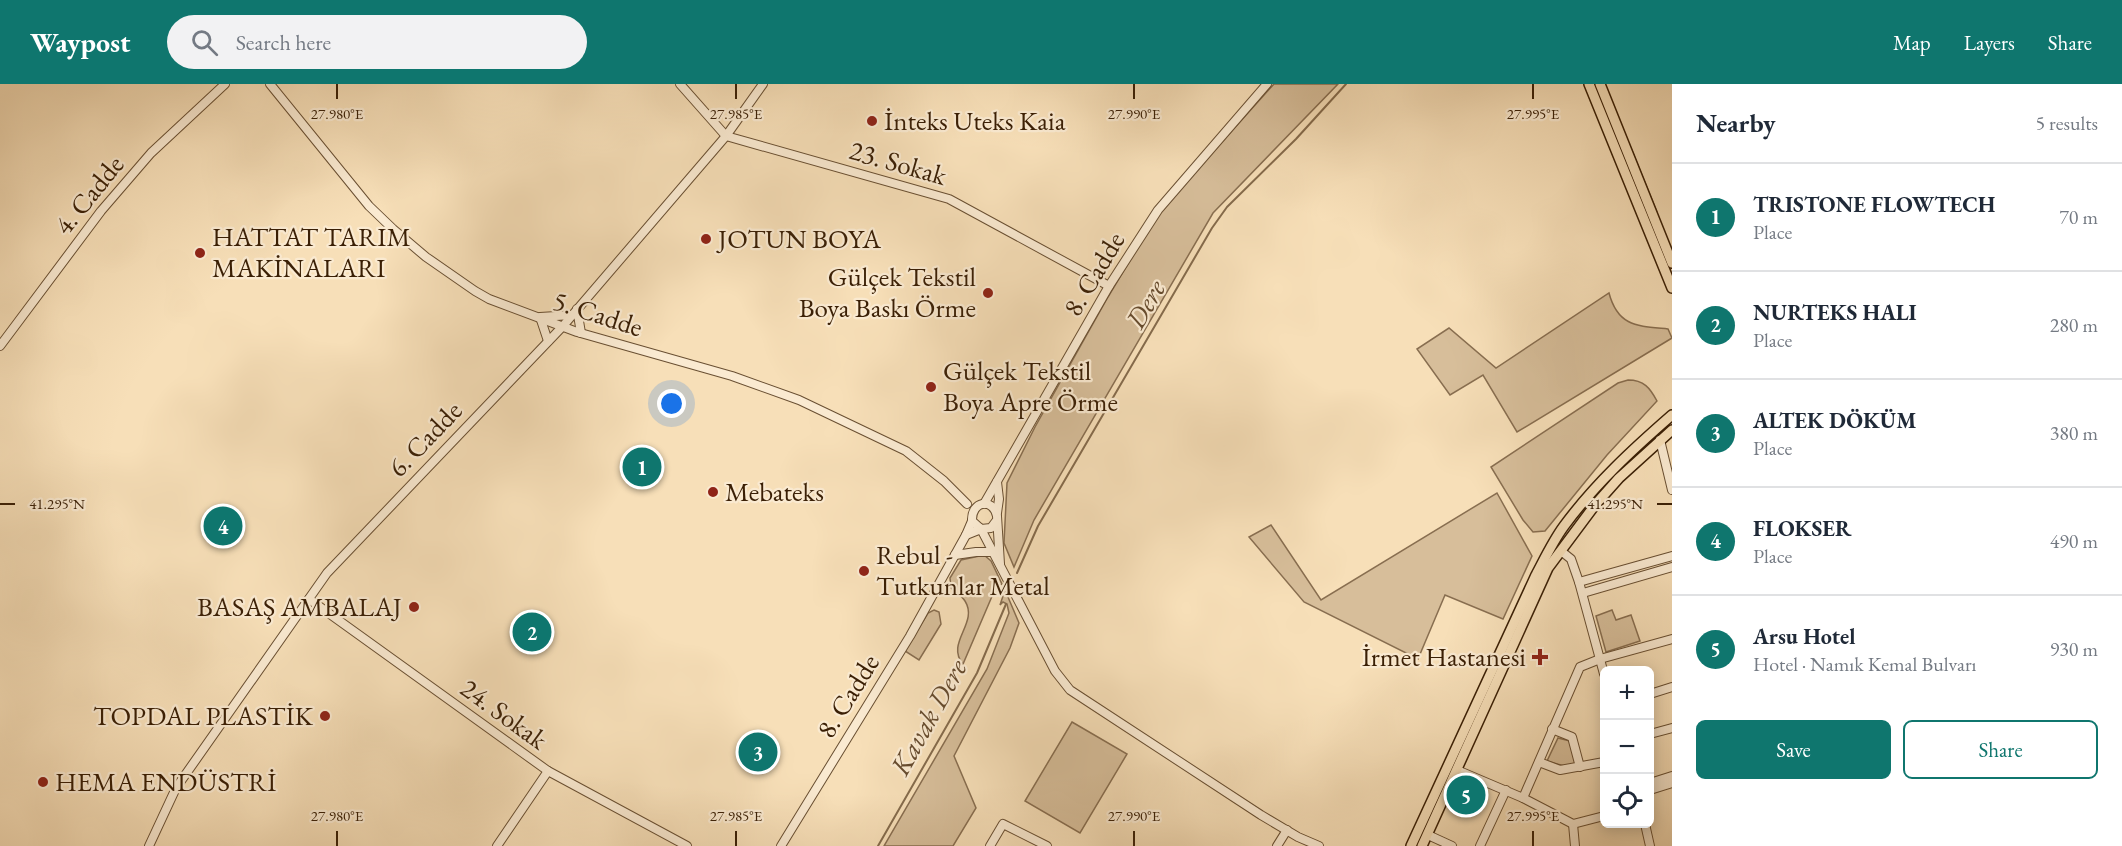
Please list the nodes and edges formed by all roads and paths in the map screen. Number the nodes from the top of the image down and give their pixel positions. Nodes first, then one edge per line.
1 (225, 84) edge
2 (270, 84) edge
3 (680, 84) edge
4 (763, 84) edge
5 (1267, 84) edge
6 (1589, 84) edge
7 (1599, 84) edge
8 (726, 135) junction
9 (1672, 263) edge
10 (1109, 286) junction
11 (1672, 288) edge
12 (575, 312) junction
13 (540, 317) junction
14 (563, 326) junction
15 (581, 333) junction
16 (548, 341) junction
17 (0, 346) edge
18 (1672, 415) edge
19 (1672, 430) edge
20 (1660, 440) junction
21 (1611, 470) junction
22 (1618, 478) junction
23 (997, 482) junction
24 (1672, 490) edge
25 (967, 504) junction
26 (980, 505) junction
27 (997, 516) junction
28 (972, 519) junction
29 (981, 529) junction
30 (966, 535) junction
31 (1556, 548) junction
32 (992, 552) junction
33 (955, 555) junction
34 (1672, 556) edge
35 (1672, 567) edge
36 (1000, 568) junction
37 (1580, 582) junction
38 (1583, 593) junction
39 (309, 599) junction
40 (1672, 639) edge
41 (1600, 659) junction
42 (1602, 666) edge
43 (1672, 687) edge
44 (1654, 693) edge
45 (1672, 728) edge
46 (1552, 729) junction
47 (1654, 733) edge
48 (1539, 762) junction
49 (1600, 763) edge
50 (1580, 768) junction
51 (1457, 770) junction
52 (548, 771) junction
53 (1672, 776) edge
54 (1654, 782) edge
55 (1672, 783) edge
56 (1654, 789) edge
57 (1506, 790) junction
58 (1523, 798) junction
59 (1600, 817) edge
60 (1573, 824) junction
61 (1646, 828) edge
62 (1287, 830) junction
63 (1428, 835) junction
64 (149, 846) edge
65 (497, 846) edge
66 (687, 846) edge
67 (781, 846) edge
68 (990, 846) edge
69 (1047, 846) edge
70 (1277, 846) edge
71 (1318, 846) edge
72 (1411, 846) edge
73 (1422, 846) edge
74 (1452, 846) edge
75 (1480, 846) edge
76 (1575, 846) edge
77 (1650, 846) edge

1 - 17 street, 4. Cadde
2 - 13 street, 5. Cadde
3 - 8 street
4 - 8 street, 6. Cadde
5 - 10 street, 8. Cadde
6 - 11 main road
7 - 9 main road
8 - 10 street, 23. Sokak
8 - 12 street, 6. Cadde
10 - 23 street, 8. Cadde
12 - 13 street
12 - 14 street, 6. Cadde
12 - 15 street
13 - 14 street, 5. Cadde
13 - 16 street
14 - 15 street, 5. Cadde
14 - 16 street, 6. Cadde
15 - 25 street, 5. Cadde
16 - 39 street, 6. Cadde
18 - 21 main road
19 - 20 main road
20 - 22 main road
20 - 24 street
21 - 22 main road
21 - 31 main road
22 - 31 main road
23 - 26 street, 8. Cadde
23 - 27 street
25 - 26 street
25 - 28 street
26 - 27 street
26 - 28 street
27 - 29 street
27 - 36 street
28 - 29 street
28 - 30 street, 8. Cadde
29 - 30 street
29 - 32 street
30 - 33 street, 8. Cadde
31 - 37 street
31 - 51 main road
31 - 72 main road
32 - 33 street
32 - 36 street
33 - 67 street, 8. Cadde
34 - 37 street
35 - 38 street
36 - 62 street
37 - 38 street
38 - 41 street
39 - 52 street, 24. Sokak
39 - 64 street, 6. Cadde
40 - 41 street
41 - 42 street
41 - 46 street
43 - 44 street
45 - 47 street
46 - 48 street
46 - 50 street
48 - 50 street
48 - 58 street
49 - 50 street
51 - 57 street
51 - 63 main road
52 - 65 street
52 - 66 street, 24. Sokak
53 - 54 street
55 - 56 street
57 - 58 street
57 - 75 street
58 - 60 street
59 - 60 street
60 - 76 street
61 - 77 street
62 - 70 street
62 - 71 street
63 - 73 main road
63 - 74 street
68 - 69 street

